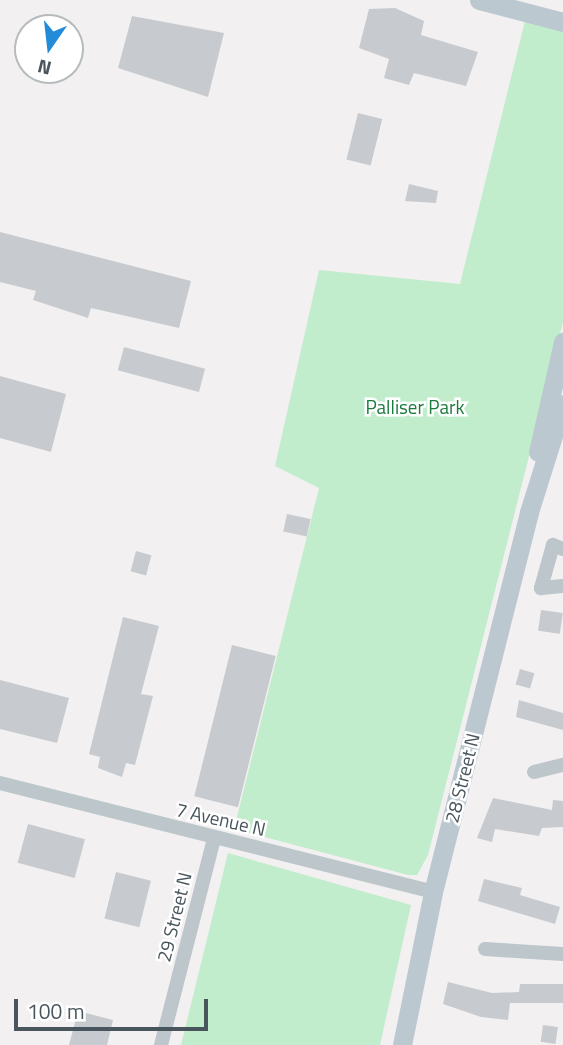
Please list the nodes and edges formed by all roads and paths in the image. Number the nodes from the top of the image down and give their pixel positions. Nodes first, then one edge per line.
1 (479, 0) edge
2 (563, 22) edge
3 (563, 342) edge
4 (563, 404) edge
5 (529, 512) junction
6 (563, 549) edge
7 (563, 586) edge
8 (563, 765) edge
9 (534, 772) dead end
10 (0, 783) edge
11 (214, 838) junction
12 (433, 892) junction
13 (485, 949) dead end
14 (563, 954) edge
15 (161, 1045) edge
16 (402, 1045) edge

1 - 2 main road
3 - 5 main road, 28 Street N
4 - 5 main road, 28 Street N
5 - 12 main road, 28 Street N
6 - 7 street
8 - 9 street
10 - 11 street, 7 Avenue N
11 - 12 street, 7 Avenue N
11 - 15 street, 29 Street N
12 - 16 main road, 28 Street N
13 - 14 street

